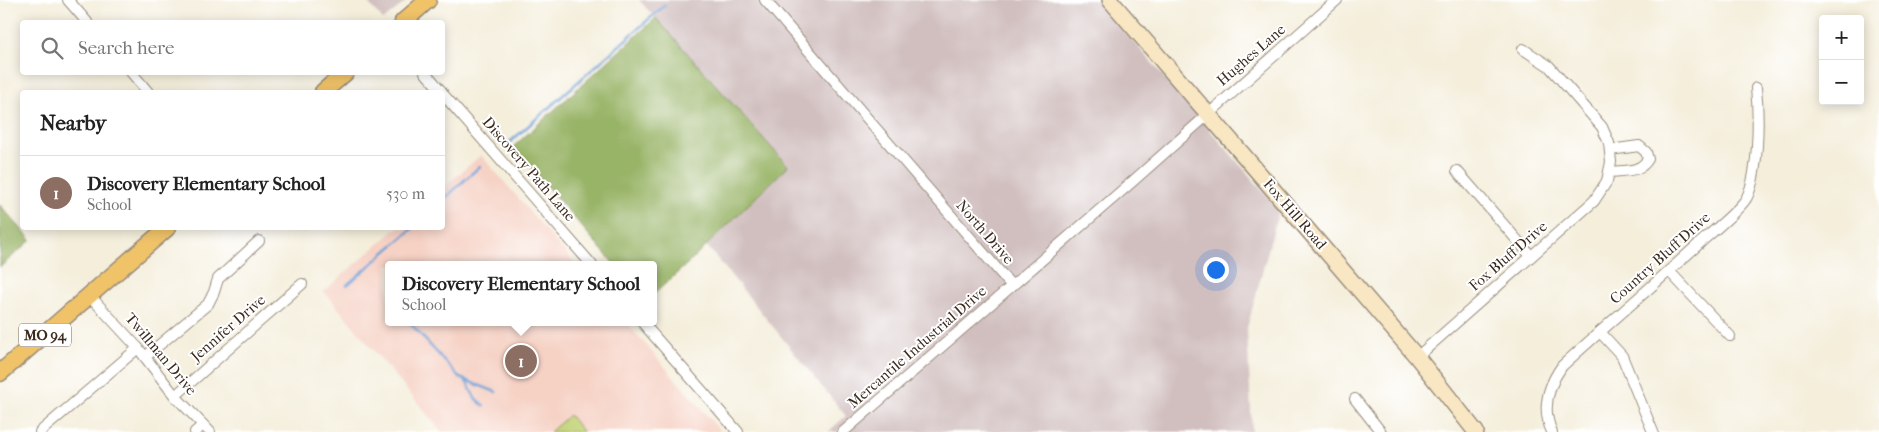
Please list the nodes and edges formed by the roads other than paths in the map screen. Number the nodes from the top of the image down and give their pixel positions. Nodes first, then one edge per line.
1 (68, 0) edge
2 (428, 0) edge
3 (764, 0) edge
4 (1110, 0) edge
5 (1337, 0) edge
6 (86, 20) edge
7 (405, 20) edge
8 (1523, 49) dead end
9 (133, 75) edge
10 (342, 75) edge
11 (427, 75) edge
12 (1756, 88) dead end
13 (146, 90) edge
14 (324, 90) edge
15 (440, 90) edge
16 (445, 96) edge
17 (1208, 113) junction
18 (1610, 150) junction
19 (1457, 171) dead end
20 (1610, 172) junction
21 (165, 230) edge
22 (259, 241) dead end
23 (1531, 256) junction
24 (589, 261) edge
25 (1669, 271) junction
26 (302, 284) dead end
27 (1011, 285) junction
28 (90, 296) junction
29 (645, 326) edge
30 (1600, 332) junction
31 (1730, 336) dead end
32 (138, 348) junction
33 (145, 357) junction
34 (1418, 357) junction
35 (0, 373) edge
36 (175, 396) junction
37 (1355, 399) dead end
38 (206, 428) edge
39 (40, 432) edge
40 (195, 432) edge
41 (738, 432) edge
42 (843, 432) edge
43 (1381, 432) edge
44 (1476, 432) edge
45 (1552, 432) edge
46 (1653, 432) edge

1 - 6 street
2 - 7 main road
3 - 27 street, North Drive
4 - 17 street, Fox Hill Road
5 - 17 street, Hughes Lane
8 - 18 street, Fox Bluff Drive
9 - 13 street
10 - 14 main road
11 - 15 street, Discovery Path Lane
12 - 25 street, Country Bluff Drive
16 - 24 street, Discovery Path Lane
17 - 27 street, North Drive
17 - 34 street, Fox Hill Road
18 - 20 street, Fox Bluff Drive
18 - 20 street
19 - 23 street
20 - 23 street, Fox Bluff Drive
21 - 28 main road, MO 94
22 - 33 street
23 - 34 street, Fox Bluff Drive
25 - 30 street, Country Bluff Drive
25 - 31 street
26 - 36 street, Jennifer Drive
27 - 42 street, Mercantile Industrial Drive
28 - 32 street, Twillman Drive
28 - 35 main road, MO 94
29 - 41 street
30 - 45 street, Country Bluff Drive
30 - 46 street
32 - 33 street, Twillman Drive
32 - 39 street
33 - 36 street, Twillman Drive
34 - 44 street, Fox Hill Road
36 - 38 street, Twillman Drive
37 - 43 street
38 - 40 street

